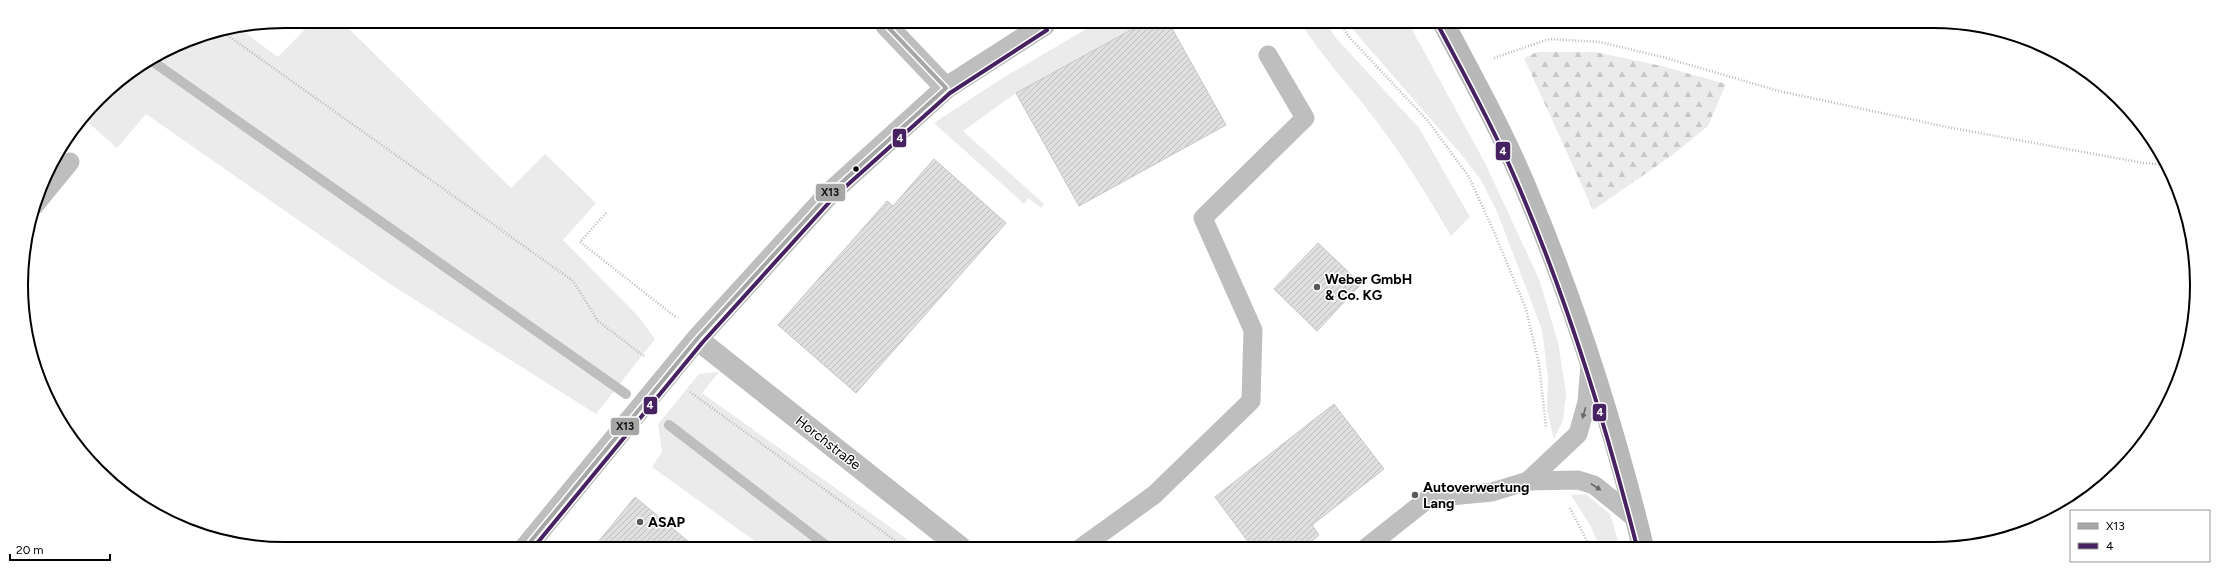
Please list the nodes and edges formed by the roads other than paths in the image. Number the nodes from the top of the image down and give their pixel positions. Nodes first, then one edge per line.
1 (889, 28) edge
2 (1039, 28) edge
3 (1446, 28) edge
4 (1268, 55) dead end
5 (946, 88) junction
6 (70, 162) dead end
7 (47, 191) edge
8 (697, 339) junction
9 (1590, 360) junction
10 (1528, 481) junction
11 (1636, 519) junction
12 (530, 542) edge
13 (954, 542) edge
14 (1089, 542) edge
15 (1373, 542) edge
16 (1642, 542) edge

1 - 5 street
2 - 5 street
3 - 9 main road
4 - 14 lane
5 - 8 street
6 - 7 lane
8 - 12 street
8 - 13 street, Horchstraße
9 -> 10 lane
9 - 11 main road
10 -> 11 lane
10 - 15 lane
11 - 16 main road

